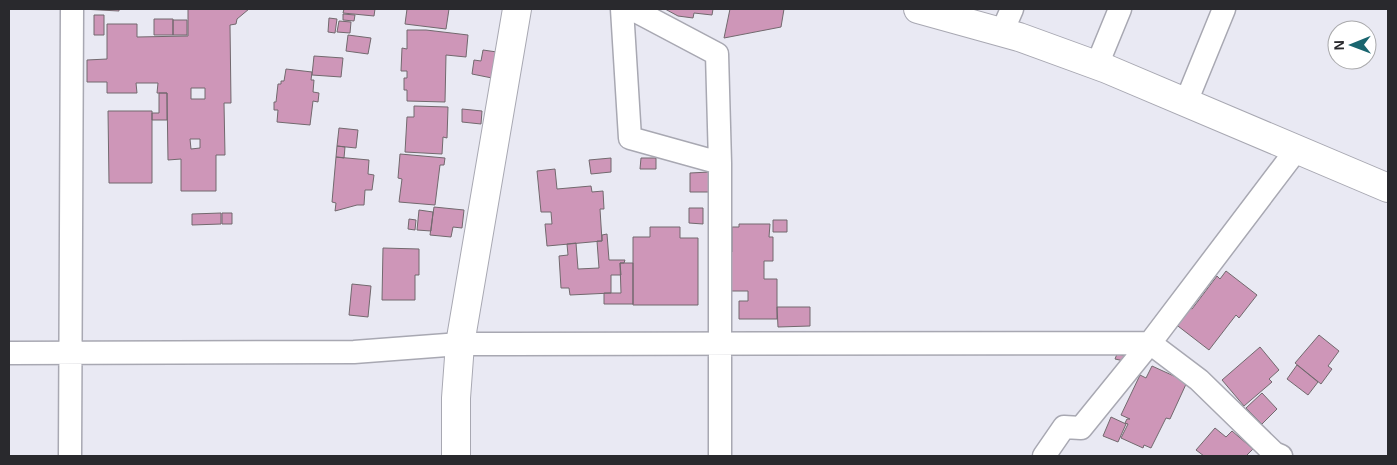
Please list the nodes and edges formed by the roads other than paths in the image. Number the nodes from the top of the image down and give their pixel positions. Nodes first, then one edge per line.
1 (72, 9) edge
2 (517, 9) edge
3 (622, 9) edge
4 (632, 9) edge
5 (918, 9) edge
6 (1120, 9) edge
7 (1224, 9) edge
8 (1007, 20) edge
9 (1097, 65) junction
10 (1186, 102) junction
11 (1296, 149) junction
12 (720, 163) junction
13 (1388, 188) edge
14 (720, 343) junction
15 (1150, 343) junction
16 (460, 344) junction
17 (9, 353) edge
18 (70, 354) junction
19 (70, 456) edge
20 (456, 456) edge
21 (720, 456) edge
22 (1044, 456) edge
23 (1281, 456) edge

1 - 18 street
2 - 16 street
3 - 12 street
4 - 12 street
5 - 8 street
6 - 9 street
7 - 10 street
8 - 9 street
9 - 10 street
10 - 11 street
11 - 13 street
11 - 15 street
12 - 14 street
14 - 15 street
14 - 16 street
14 - 21 street
15 - 22 street
15 - 23 street
16 - 18 street
16 - 20 street
17 - 18 street
18 - 19 street

